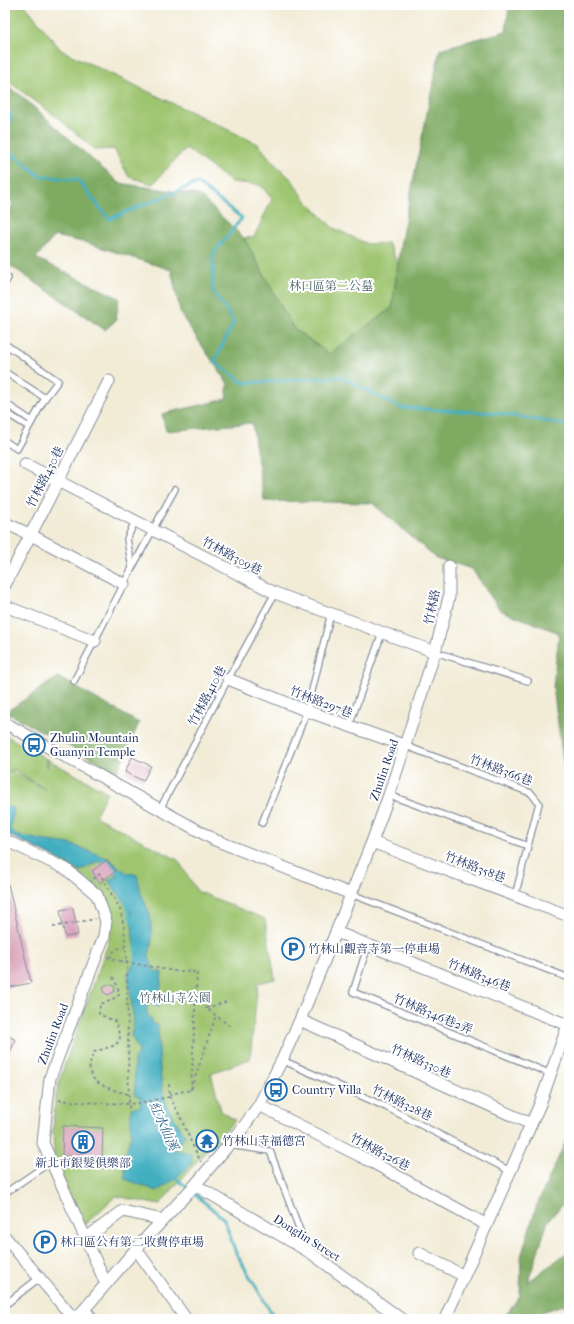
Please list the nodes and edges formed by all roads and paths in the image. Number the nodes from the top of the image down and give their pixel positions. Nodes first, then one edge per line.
1 (5, 277) edge
2 (5, 283) edge
3 (5, 344) edge
4 (5, 372) edge
5 (109, 381) dead end
6 (45, 398) junction
7 (5, 403) edge
8 (5, 412) edge
9 (32, 421) junction
10 (29, 427) junction
11 (5, 441) edge
12 (25, 464) dead end
13 (57, 481) junction
14 (175, 489) dead end
15 (135, 521) junction
16 (5, 523) edge
17 (153, 530) junction
18 (30, 534) junction
19 (449, 566) dead end
20 (132, 568) junction
21 (124, 584) junction
22 (5, 585) edge
23 (275, 593) junction
24 (5, 606) edge
25 (330, 613) junction
26 (382, 632) junction
27 (95, 641) junction
28 (434, 652) junction
29 (228, 679) junction
30 (528, 680) dead end
31 (74, 681) dead end
32 (307, 710) junction
33 (5, 724) edge
34 (349, 726) junction
35 (406, 746) junction
36 (389, 795) junction
37 (160, 809) junction
38 (262, 823) dead end
39 (5, 840) edge
40 (372, 842) junction
41 (528, 846) junction
42 (92, 880) dead end
43 (351, 894) junction
44 (515, 896) junction
45 (569, 916) edge
46 (97, 919) dead end
47 (53, 927) dead end
48 (336, 932) junction
49 (368, 944) junction
50 (125, 947) junction
51 (110, 958) dead end
52 (120, 961) dead end
53 (113, 977) dead end
54 (569, 978) edge
55 (226, 1002) dead end
56 (216, 1015) junction
57 (300, 1020) junction
58 (568, 1023) edge
59 (230, 1026) dead end
60 (282, 1060) junction
61 (551, 1074) junction
62 (169, 1084) dead end
63 (191, 1090) junction
64 (128, 1094) junction
65 (169, 1095) junction
66 (59, 1100) dead end
67 (128, 1104) junction
68 (259, 1105) junction
69 (129, 1109) dead end
70 (531, 1124) junction
71 (228, 1145) junction
72 (52, 1161) junction
73 (202, 1162) dead end
74 (510, 1171) junction
75 (195, 1185) junction
76 (5, 1193) edge
77 (163, 1220) junction
78 (487, 1225) junction
79 (5, 1237) edge
80 (86, 1238) junction
81 (303, 1248) junction
82 (136, 1250) junction
83 (419, 1253) dead end
84 (464, 1276) junction
85 (39, 1278) junction
86 (106, 1284) junction
87 (5, 1305) edge
88 (86, 1308) junction
89 (75, 1319) edge
90 (96, 1319) edge
91 (186, 1319) edge
92 (401, 1319) edge
93 (445, 1319) edge

1 - 2 lane
3 - 6 lane
4 - 6 lane
5 - 13 street, 竹林路430巷
6 - 9 lane
7 - 9 lane
8 - 10 lane
9 - 10 lane
10 - 11 lane
12 - 13 street, 竹林路309巷
13 - 15 street, 竹林路309巷
13 - 18 street, 竹林路430巷
14 - 17 lane
15 - 17 street, 竹林路309巷
15 - 20 lane
16 - 18 street
17 - 20 lane
17 - 23 street, 竹林路309巷
18 - 21 street
18 - 22 street, 竹林路430巷
19 - 28 street, 竹林路
20 - 21 lane
21 - 27 lane
23 - 25 street, 竹林路309巷
23 - 29 lane, 竹林路410巷
24 - 27 street
25 - 26 street, 竹林路309巷
25 - 32 lane
26 - 28 street, 竹林路309巷
26 - 34 lane
27 - 31 lane
28 - 30 lane
28 - 35 street, Zhulin Road
29 - 32 street, 竹林路297巷
29 - 37 lane, 竹林路410巷
32 - 34 street, 竹林路297巷
32 - 38 lane
33 - 37 street
34 - 35 street, 竹林路297巷
35 - 36 street, Zhulin Road
35 - 41 lane, 竹林路366巷
36 - 40 street, Zhulin Road
36 - 41 lane
37 - 43 street
39 - 72 street, Zhulin Road
40 - 43 street, Zhulin Road
40 - 44 street, 竹林路358巷
41 - 44 lane, 竹林路366巷
42 - 50 path
43 - 48 street, Zhulin Road
43 - 54 lane
44 - 45 street, 竹林路358巷
46 - 47 path
48 - 49 street, 竹林路346巷
48 - 57 street, Zhulin Road
49 - 58 street, 竹林路346巷
49 - 61 lane, 竹林路346巷2弄
50 - 51 path
50 - 64 path
52 - 63 path, bridge
53 - 64 path
55 - 56 path
56 - 59 path
56 - 63 path
57 - 60 street, Zhulin Road
57 - 70 street, 竹林路330巷
58 - 61 street
60 - 68 street, Zhulin Road
60 - 74 lane, 竹林路328巷
61 - 70 street
62 - 65 path
63 - 65 path
64 - 67 path
65 - 67 path
65 - 73 path
66 - 67 path
67 - 69 path
68 - 71 street, Zhulin Road
68 - 78 street, 竹林路326巷
70 - 74 street
71 - 75 street, Zhulin Road
71 - 81 lane
72 - 76 lane
72 - 80 street, Zhulin Road
74 - 78 street
75 - 77 street, Zhulin Road
75 - 81 street, Donglin Street
77 - 80 street
77 - 82 street, Zhulin Road
78 - 84 street
79 - 85 street
80 - 86 street, Zhulin Road
81 - 92 street, Donglin Street
82 - 86 street, Zhulin Road
82 - 91 street
83 - 84 street
84 - 93 street
85 - 87 lane
85 - 89 street
86 - 88 street, Zhulin Road
88 - 89 street, Zhulin Road
88 - 90 lane

